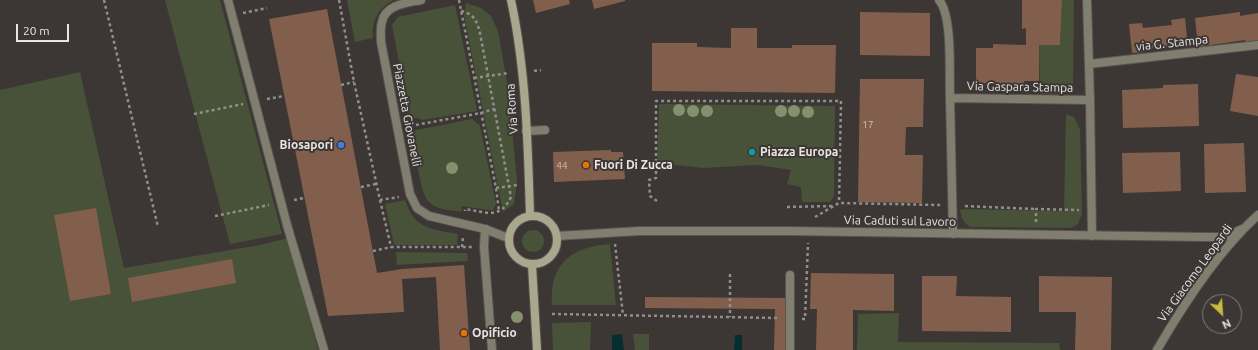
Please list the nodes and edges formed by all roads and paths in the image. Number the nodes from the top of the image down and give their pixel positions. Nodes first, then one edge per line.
1 (104, 0) edge
2 (228, 0) edge
3 (339, 0) edge
4 (421, 0) edge
5 (459, 0) edge
6 (511, 0) edge
7 (939, 0) edge
8 (1087, 0) edge
9 (267, 8) dead end
10 (461, 11) junction
11 (231, 15) junction
12 (1258, 45) edge
13 (1089, 64) junction
14 (541, 70) dead end
15 (522, 72) junction
16 (488, 75) junction
17 (474, 78) junction
18 (354, 82) junction
19 (341, 85) dead end
20 (284, 96) dead end
21 (950, 98) junction
22 (1090, 100) junction
23 (253, 102) junction
24 (494, 109) junction
25 (194, 114) dead end
26 (481, 114) junction
27 (410, 126) dead end
28 (546, 130) dead end
29 (526, 131) junction
30 (376, 184) junction
31 (361, 187) dead end
32 (410, 194) junction
33 (304, 198) dead end
34 (380, 200) junction
35 (657, 201) dead end
36 (281, 203) junction
37 (839, 203) junction
38 (952, 205) junction
39 (834, 206) junction
40 (787, 207) dead end
41 (1036, 209) junction
42 (1081, 210) dead end
43 (1258, 215) edge
44 (215, 216) dead end
45 (530, 216) junction
46 (809, 221) dead end
47 (158, 227) dead end
48 (485, 229) junction
49 (1242, 229) junction
50 (953, 234) junction
51 (1035, 235) junction
52 (557, 236) junction
53 (1092, 236) junction
54 (508, 238) junction
55 (615, 243) dead end
56 (808, 243) dead end
57 (391, 247) junction
58 (462, 247) dead end
59 (373, 251) dead end
60 (532, 265) junction
61 (730, 274) dead end
62 (790, 276) dead end
63 (552, 314) dead end
64 (623, 315) junction
65 (730, 317) junction
66 (790, 318) junction
67 (324, 350) edge
68 (492, 350) edge
69 (537, 350) edge
70 (790, 350) edge
71 (1157, 350) edge

1 - 47 path
2 - 11 street
3 - 18 path
4 - 32 street, Piazzetta Giovanelli
5 - 10 path
6 - 15 street, Via Roma
7 - 21 street, Via Gaspara Stampa
8 - 13 street, Via Gaspara Stampa
9 - 11 path
10 - 16 path
10 - 17 path
11 - 23 street
12 - 13 street, via G. Stampa
13 - 22 street, Via Gaspara Stampa
14 - 15 path
15 - 16 path
15 - 29 street, Via Roma
16 - 17 path
16 - 24 path
17 - 26 path
18 - 19 path
18 - 30 path
20 - 23 path
21 - 22 street, Via Gaspara Stampa
21 - 38 street, Via Gaspara Stampa
22 - 53 street, Via Gaspara Stampa
23 - 25 path
23 - 36 street
24 - 26 path
24 - 26 path
26 - 27 path
28 - 29 street
29 - 45 street, Via Roma
30 - 31 path
30 - 34 path
32 - 34 path
32 - 48 street, Piazzetta Giovanelli
33 - 36 path
34 - 57 path
35 - 37 path
36 - 44 path
36 - 67 street
37 - 38 path
37 - 39 path
38 - 41 path
38 - 50 street, Via Gaspara Stampa
39 - 40 path
39 - 46 path
41 - 42 path
41 - 51 path
43 - 49 street, Via Giacomo Leopardi
45 - 52 street
45 - 54 street
48 - 54 street, Piazzetta Giovanelli
48 - 68 street
49 - 53 street, Via Caduti sul Lavoro
49 - 71 street, Via Giacomo Leopardi
50 - 51 street, Via Caduti sul Lavoro
50 - 52 street, Via Caduti sul Lavoro
51 - 53 street, Via Caduti sul Lavoro
52 - 60 street
54 - 60 street
55 - 64 path
56 - 66 path
57 - 58 path
57 - 59 path
60 - 69 street
61 - 65 path
62 - 66 street
63 - 64 path
64 - 65 path
65 - 66 path
66 - 70 street

